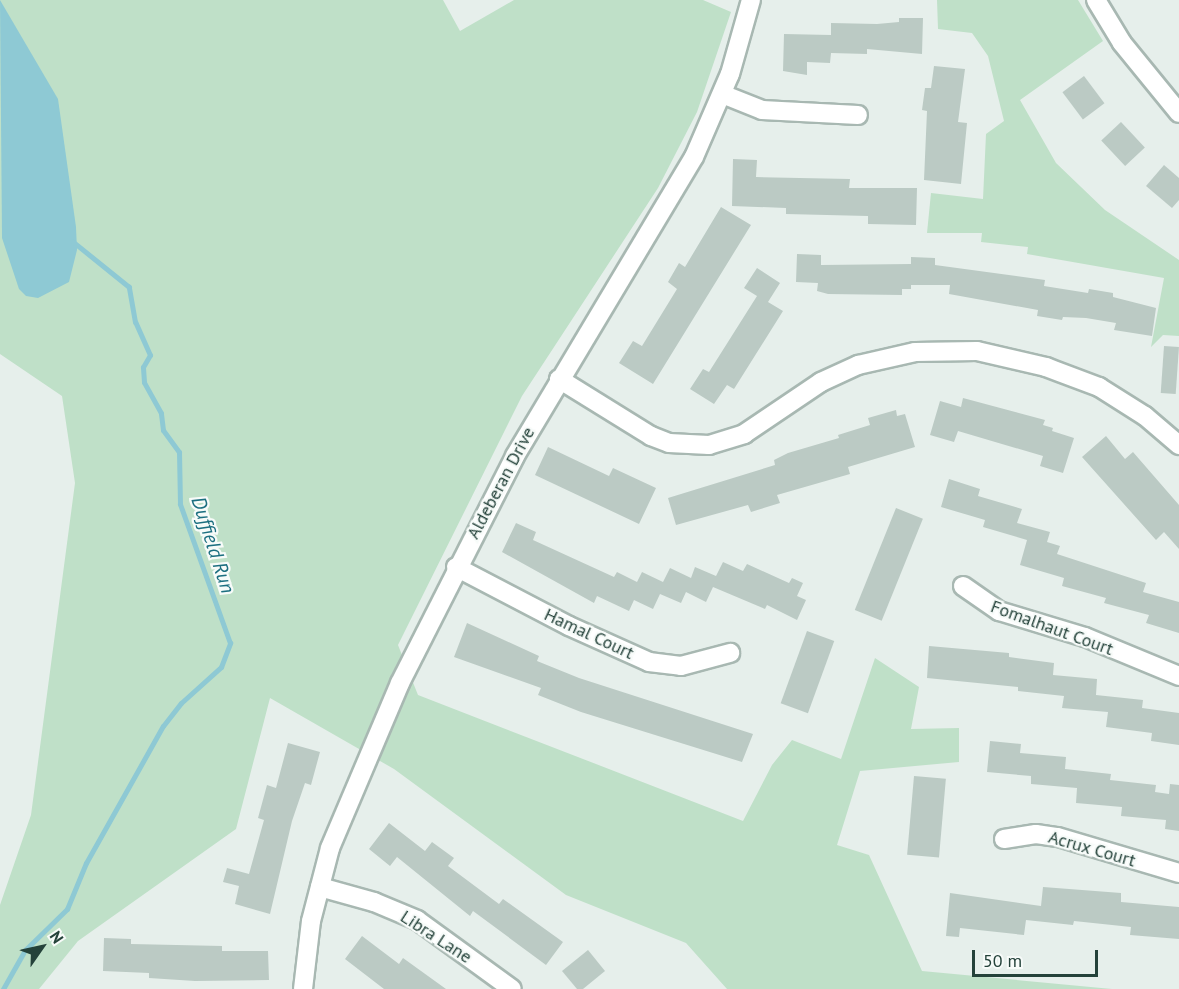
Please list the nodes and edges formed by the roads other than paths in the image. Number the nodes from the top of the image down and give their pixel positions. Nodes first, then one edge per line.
1 (1096, 0) edge
2 (749, 1) edge
3 (722, 94) junction
4 (1179, 113) edge
5 (858, 116) dead end
6 (559, 379) junction
7 (1179, 446) edge
8 (456, 567) junction
9 (963, 586) dead end
10 (730, 653) dead end
11 (1179, 676) edge
12 (1004, 839) dead end
13 (1179, 873) edge
14 (320, 887) junction
15 (303, 989) edge
16 (512, 989) edge

1 - 4 street
2 - 3 street, Aldeberan Drive
3 - 5 street
3 - 6 street, Aldeberan Drive
6 - 7 street
6 - 8 street, Aldeberan Drive
8 - 10 street, Hamal Court
8 - 14 street, Aldeberan Drive
9 - 11 street, Fomalhaut Court
12 - 13 street, Acrux Court
14 - 15 street, Aldeberan Drive
14 - 16 street, Libra Lane

